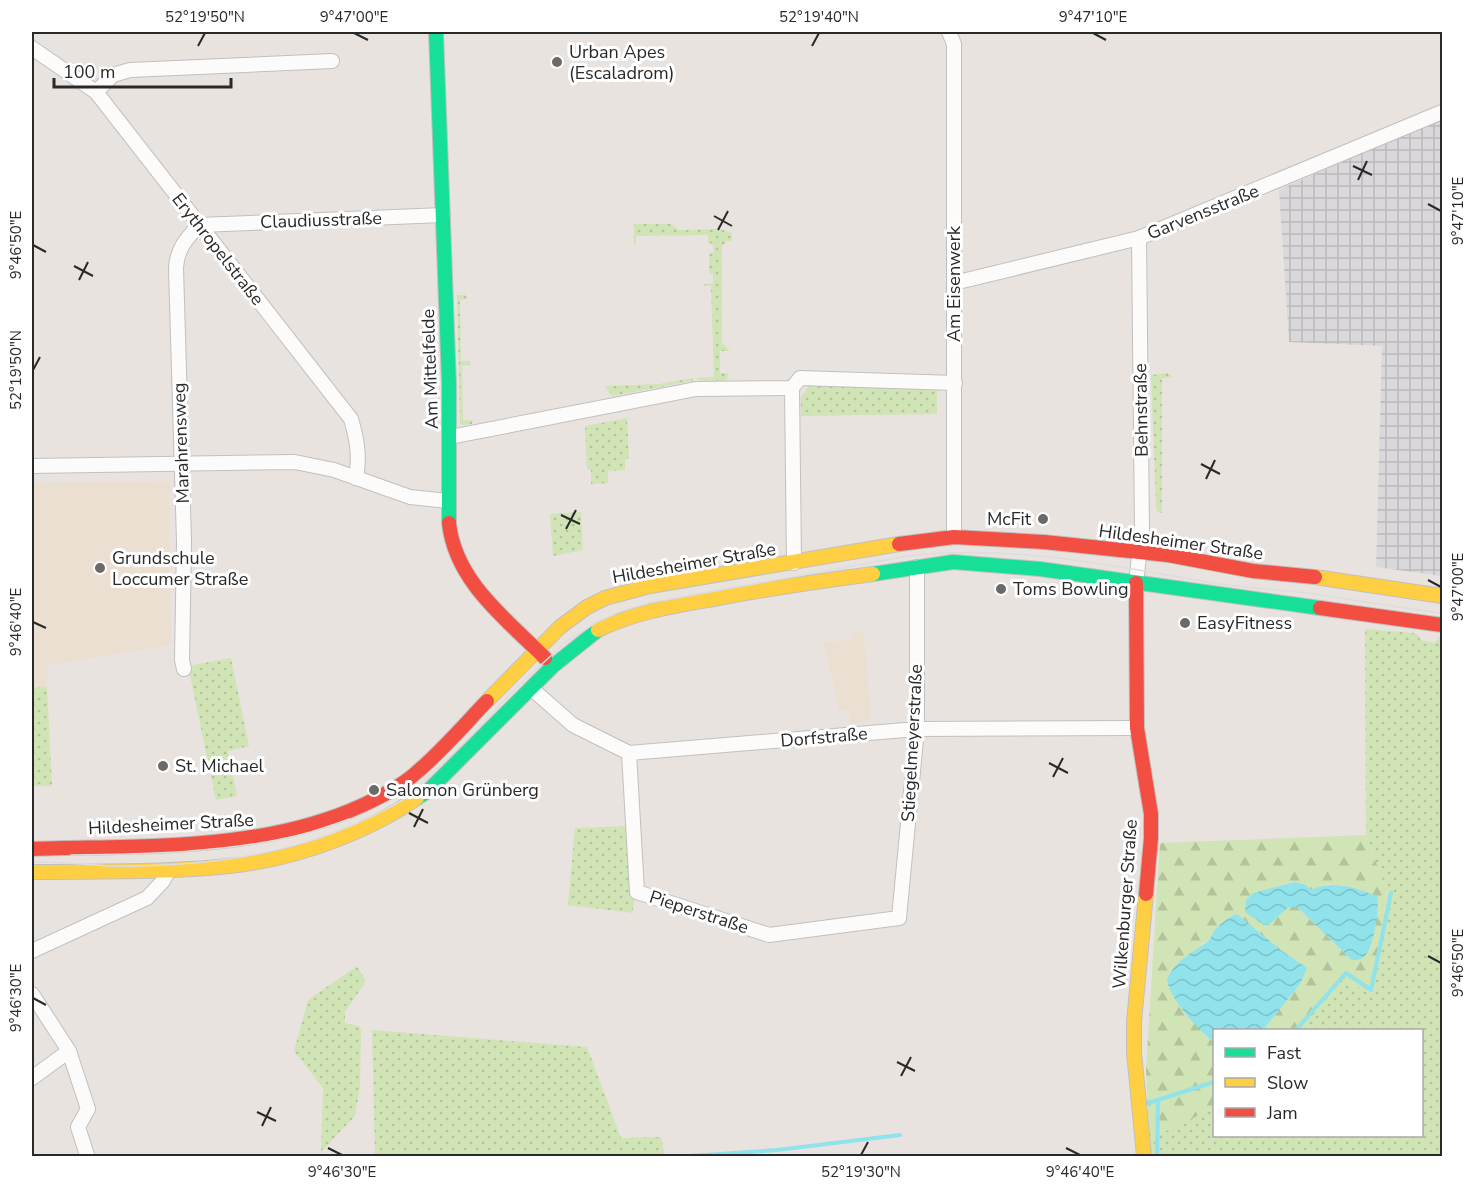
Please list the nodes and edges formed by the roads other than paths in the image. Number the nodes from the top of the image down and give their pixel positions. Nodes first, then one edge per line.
1 (436, 32) edge
2 (949, 32) edge
3 (32, 48) edge
4 (332, 61) dead end
5 (96, 92) junction
6 (1443, 112) edge
7 (443, 215) junction
8 (199, 225) junction
9 (1139, 238) junction
10 (954, 283) junction
11 (955, 383) junction
12 (792, 388) junction
13 (450, 437) junction
14 (182, 462) junction
15 (32, 466) edge
16 (356, 478) junction
17 (448, 501) junction
18 (954, 537) junction
19 (1140, 552) junction
20 (794, 563) junction
21 (917, 567) junction
22 (1136, 583) junction
23 (1443, 596) edge
24 (1443, 625) edge
25 (537, 650) junction
26 (553, 666) junction
27 (184, 669) dead end
28 (532, 689) junction
29 (1137, 728) junction
30 (917, 729) junction
31 (629, 753) junction
32 (32, 849) edge
33 (169, 870) junction
34 (32, 872) edge
35 (899, 918) joint
36 (32, 951) edge
37 (32, 994) edge
38 (69, 1051) junction
39 (32, 1078) edge
40 (87, 1155) dead end
41 (1144, 1156) edge

1 - 7 main road, Am Mittelfelde
2 - 10 street, Am Eisenwerk
3 - 5 street, Erythropelstraße
4 - 5 street
5 - 8 street, Erythropelstraße
6 - 9 street, Garvensstraße
7 - 8 street, Claudiusstraße
7 - 13 main road, Am Mittelfelde
8 - 14 street, Marahrensweg
8 - 16 street, Erythropelstraße
9 - 10 street, Garvensstraße
9 - 19 street, Behnstraße
10 - 11 street, Am Eisenwerk
11 - 12 street
11 - 18 street, Am Eisenwerk
12 - 13 street
12 - 20 street
13 - 17 main road, Am Mittelfelde
14 - 15 street
14 - 16 street
14 - 27 street, Marahrensweg
16 - 17 street
17 - 25 main road, Am Mittelfelde
18 - 19 main road, Hildesheimer Straße
18 - 20 main road, Hildesheimer Straße
19 - 22 street, Behnstraße
19 - 23 main road, Hildesheimer Straße
20 - 25 main road, Hildesheimer Straße
21 - 22 main road
21 - 26 main road
21 - 30 street, Stiegelmeyerstraße
22 - 24 main road
22 - 29 main road, Wilkenburger Straße
25 - 26 main road, Am Mittelfelde
25 - 32 main road, Hildesheimer Straße
26 - 28 main road
28 - 31 street
28 - 33 main road
29 - 30 street, Dorfstraße
29 - 41 main road, Wilkenburger Straße
30 - 31 street, Dorfstraße
30 - 35 street, Stiegelmeyerstraße
31 - 35 street, Pieperstraße
33 - 34 main road
33 - 36 street
37 - 38 street
38 - 39 street
38 - 40 street

